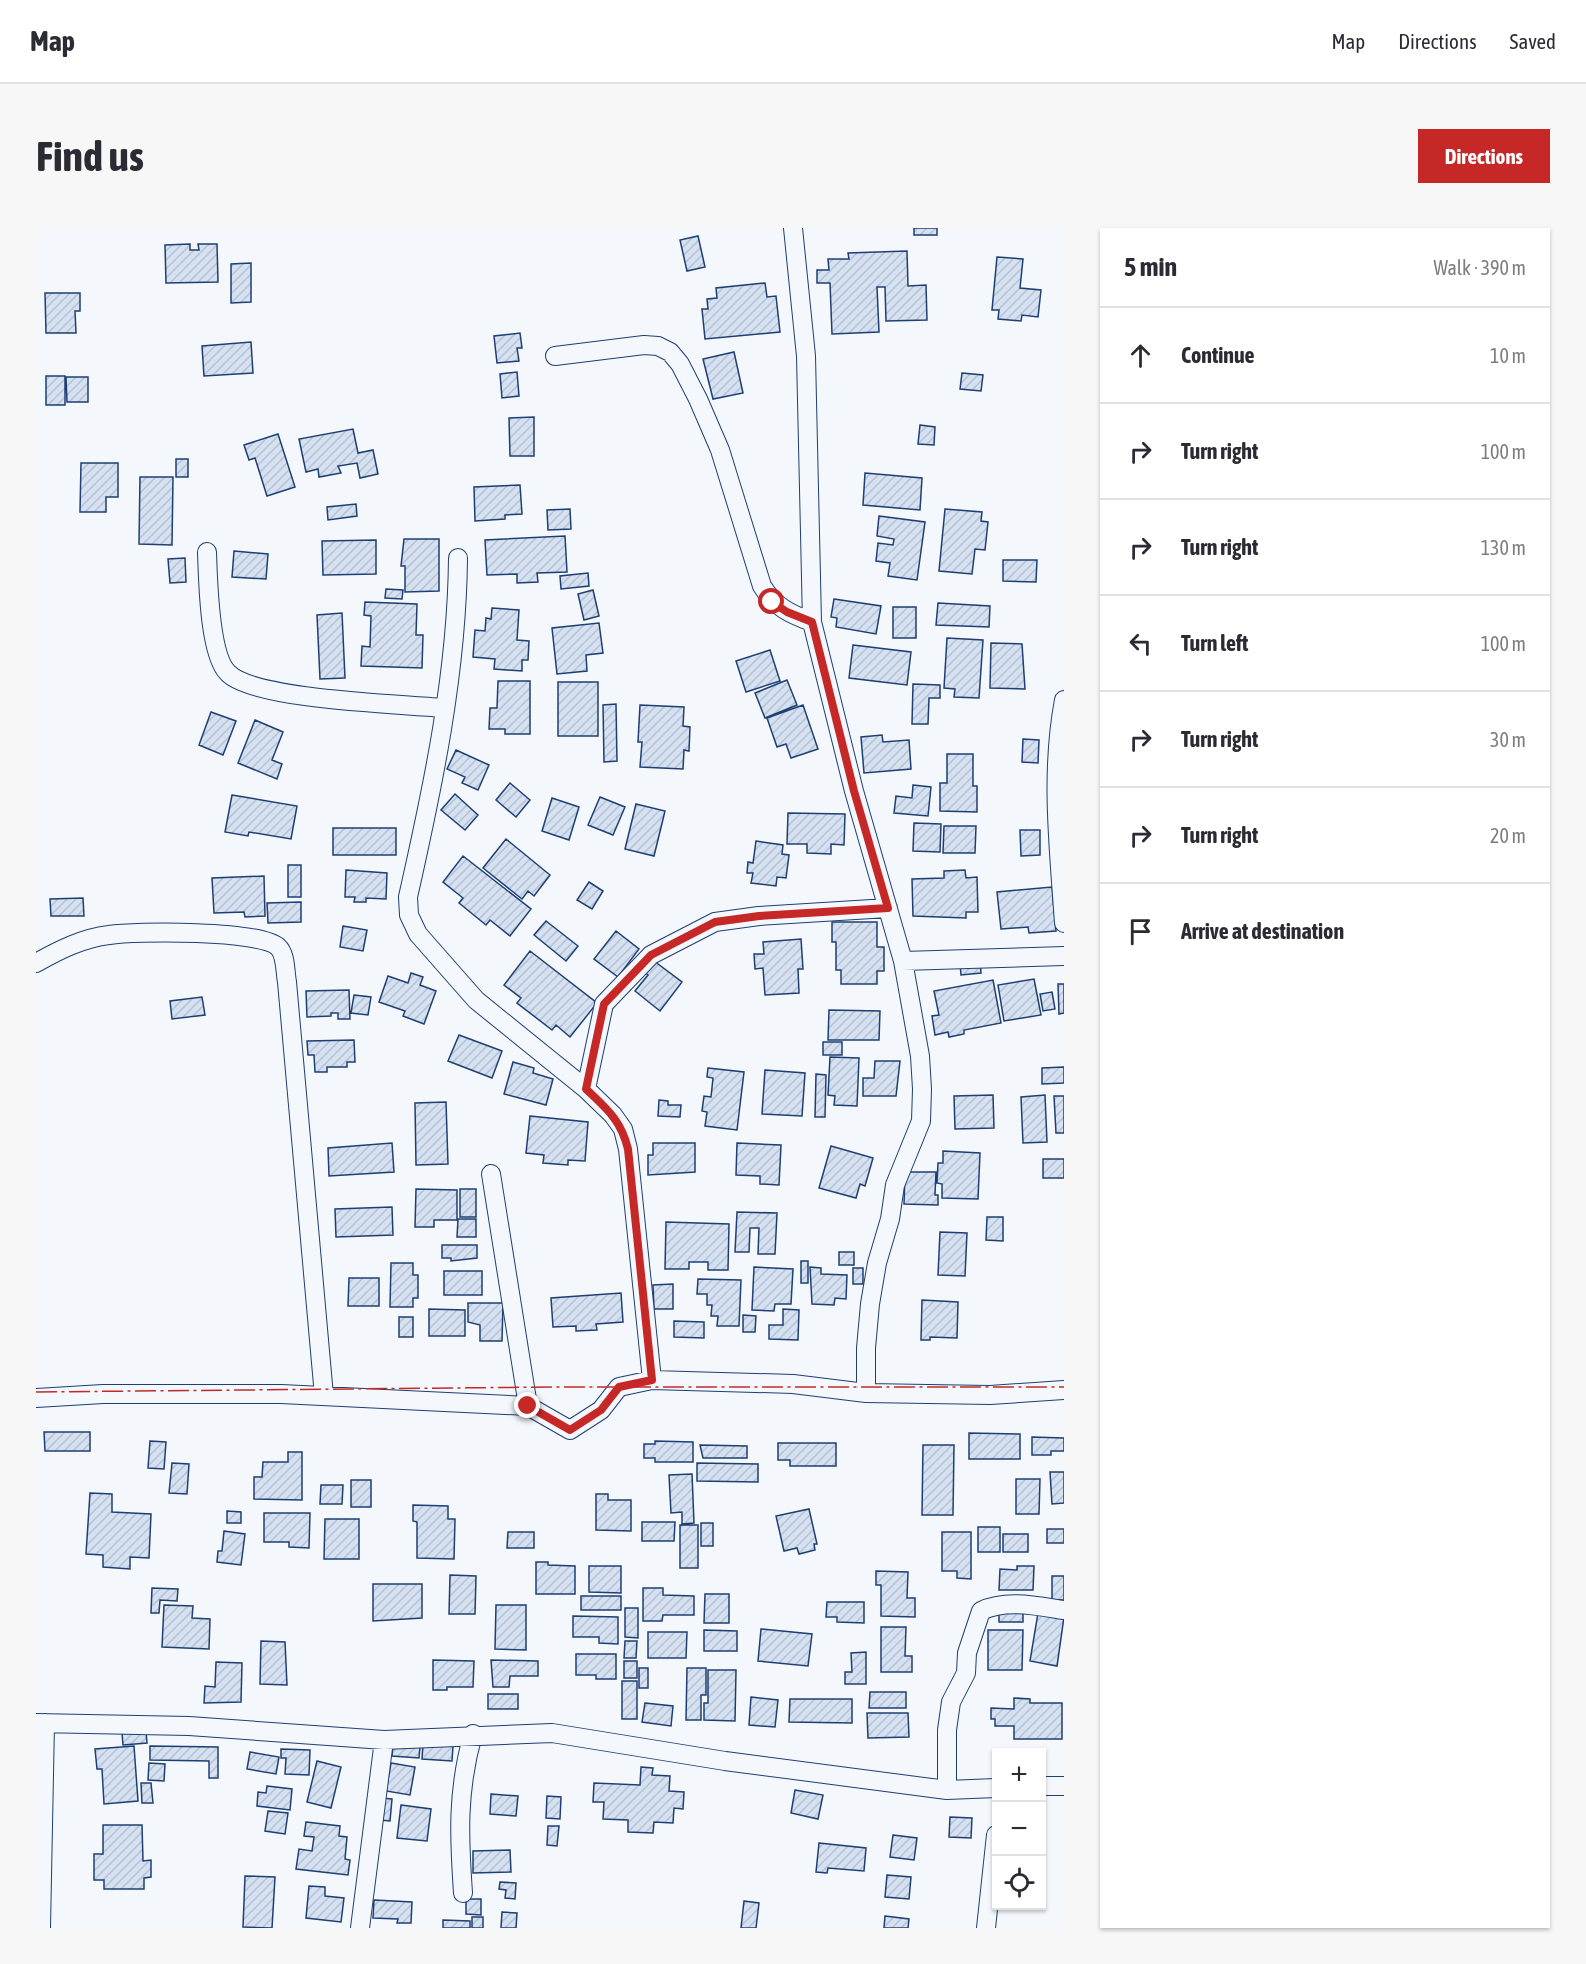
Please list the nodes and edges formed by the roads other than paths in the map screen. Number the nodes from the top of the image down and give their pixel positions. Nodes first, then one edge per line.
1 (793, 228) edge
2 (555, 356) dead end
3 (207, 552) dead end
4 (458, 558) dead end
5 (812, 622) junction
6 (1064, 700) edge
7 (444, 708) junction
8 (888, 908) junction
9 (1064, 923) edge
10 (1064, 956) edge
11 (903, 961) junction
12 (36, 963) edge
13 (586, 1089) junction
14 (491, 1173) dead end
15 (652, 1380) junction
16 (1064, 1390) edge
17 (866, 1393) junction
18 (324, 1396) junction
19 (36, 1398) edge
20 (528, 1406) junction
21 (1064, 1610) edge
22 (40, 1723) edge
23 (473, 1734) junction
24 (384, 1740) junction
25 (1046, 1786) edge
26 (1064, 1786) edge
27 (992, 1788) edge
28 (947, 1790) junction
29 (994, 1856) edge
30 (463, 1893) dead end
31 (41, 1928) edge
32 (360, 1928) edge
33 (986, 1928) edge

1 - 5 street
2 - 5 street
3 - 7 street
4 - 7 street
5 - 8 street
6 - 9 street
7 - 13 street
8 - 11 street
8 - 13 street
10 - 11 street
11 - 17 street
12 - 18 street
13 - 15 street
14 - 20 street
15 - 17 street
15 - 20 street
16 - 17 street
18 - 19 street
18 - 20 street
21 - 28 street
22 - 24 street
22 - 31 street
23 - 24 street
23 - 28 street
23 - 30 street
24 - 32 street
25 - 26 street
27 - 28 street
29 - 33 street

